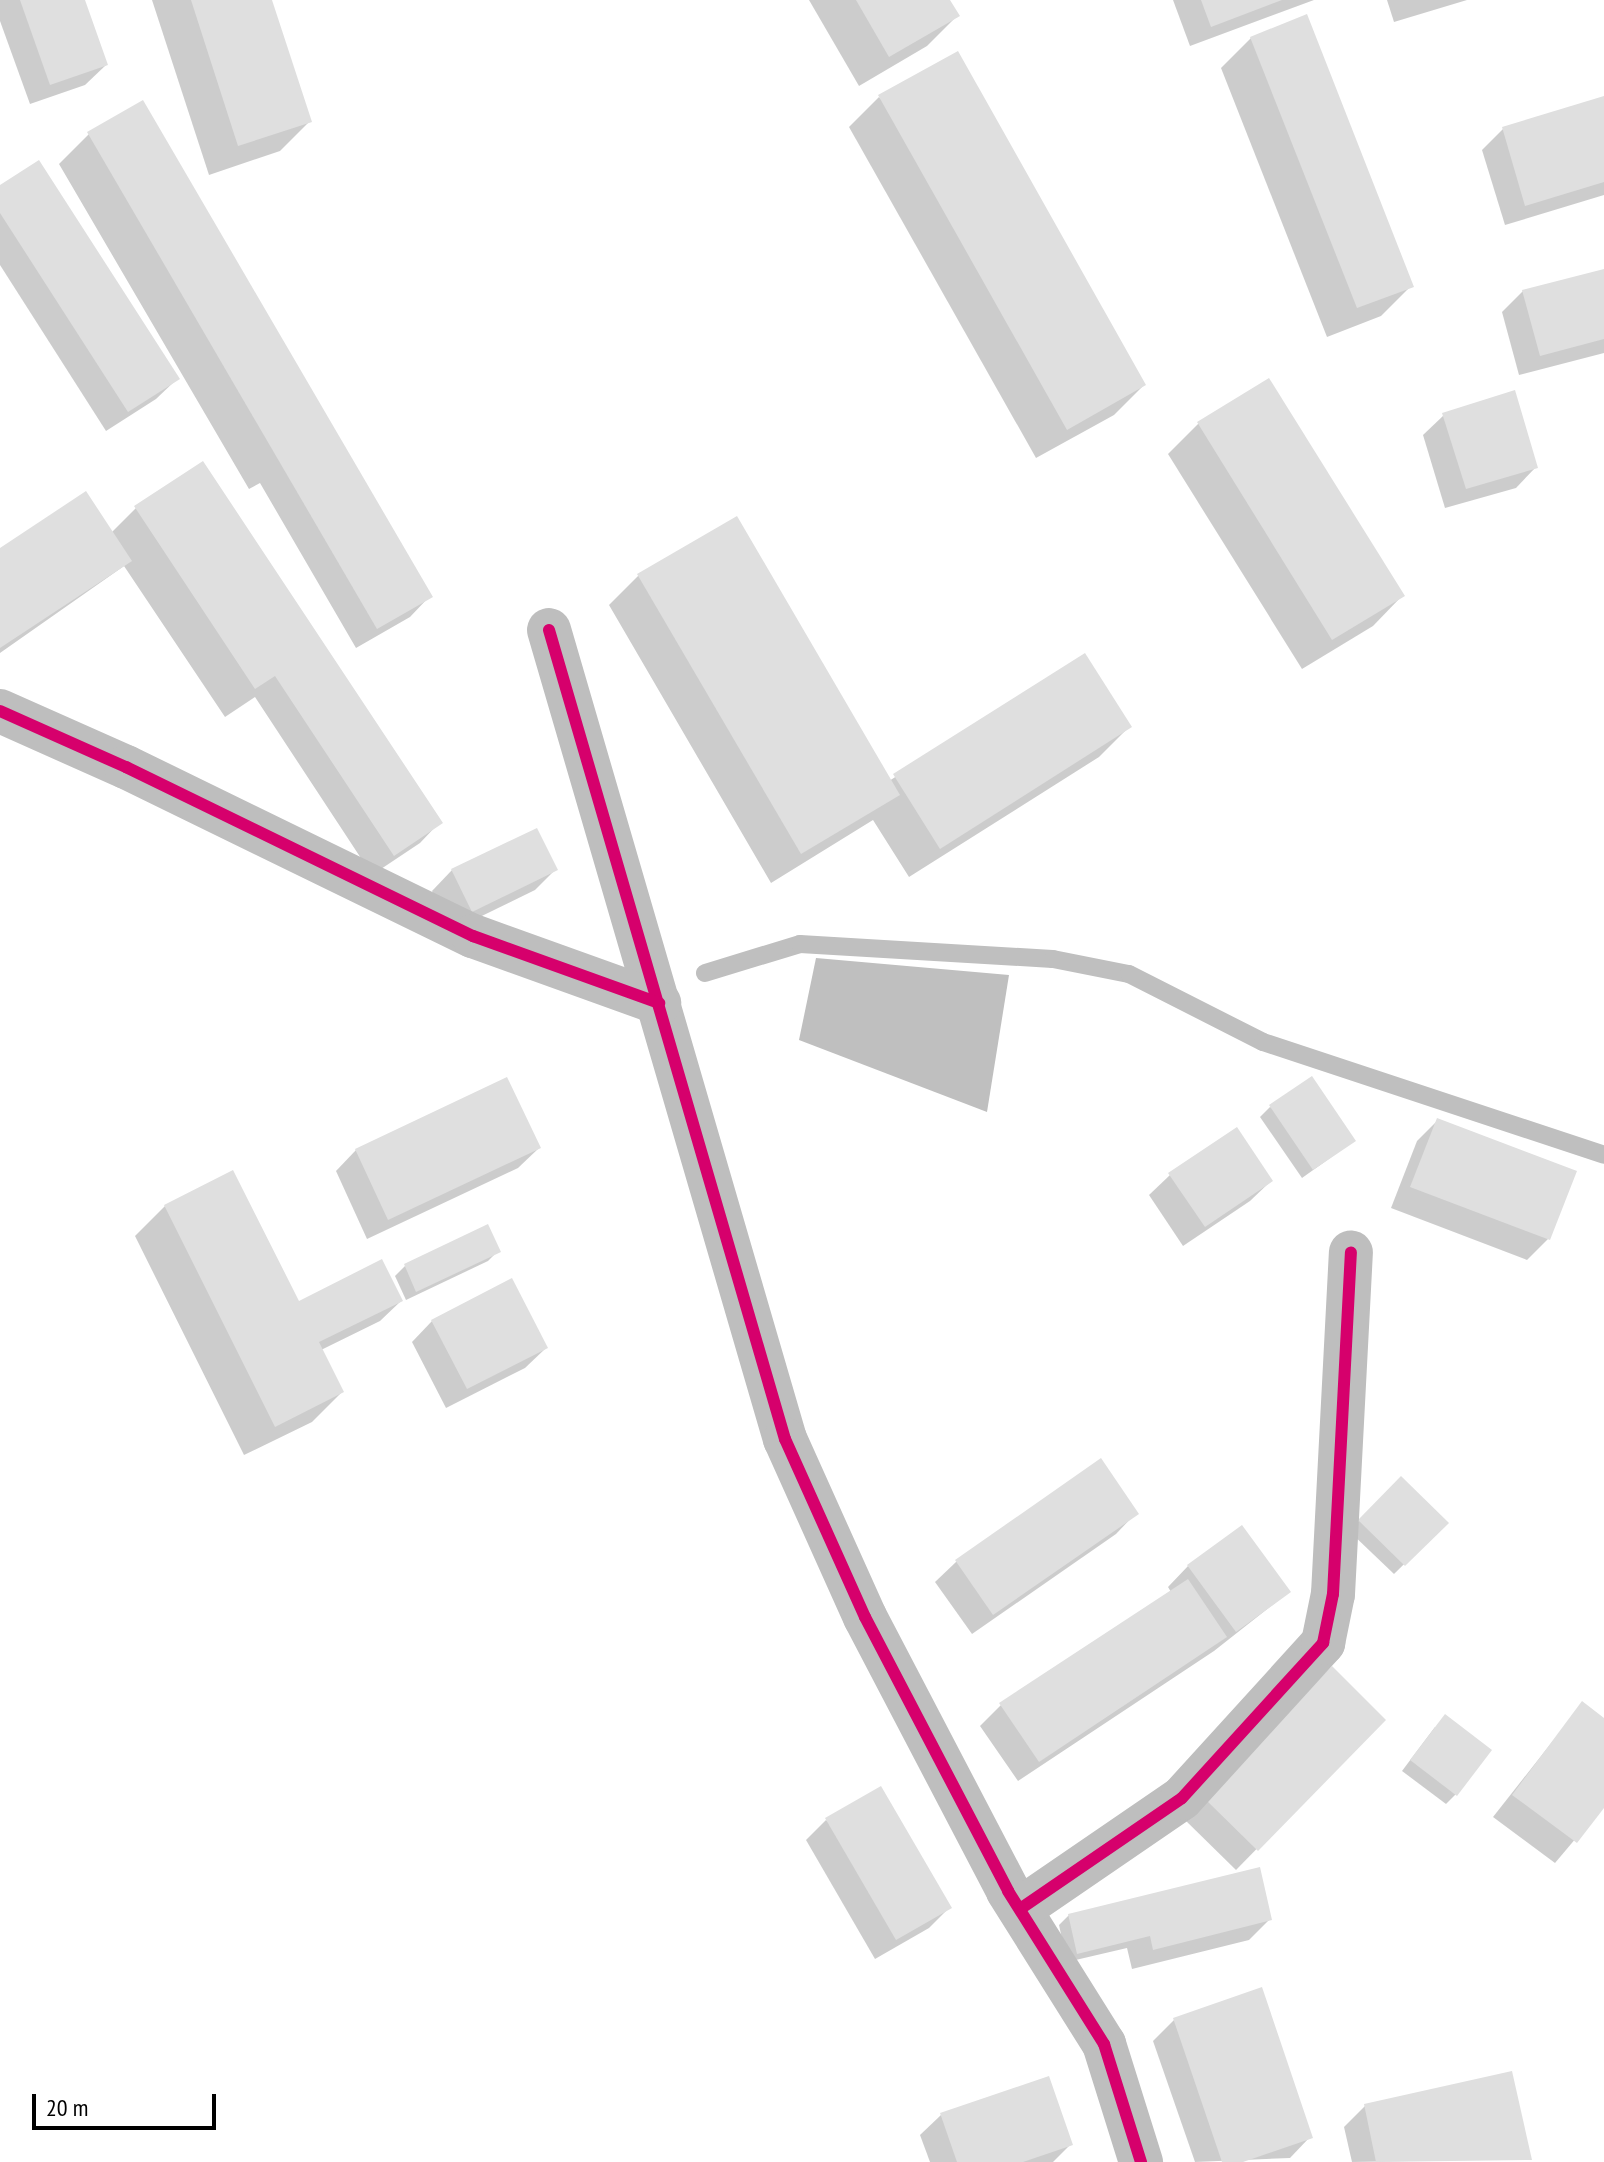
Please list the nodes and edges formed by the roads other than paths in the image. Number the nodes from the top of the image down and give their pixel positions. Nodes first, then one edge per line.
1 (549, 630) dead end
2 (0, 711) edge
3 (659, 1003) junction
4 (1351, 1252) dead end
5 (1020, 1909) junction
6 (1141, 2162) edge

1 - 3 street
2 - 3 street
3 - 5 street
4 - 5 street
5 - 6 street

